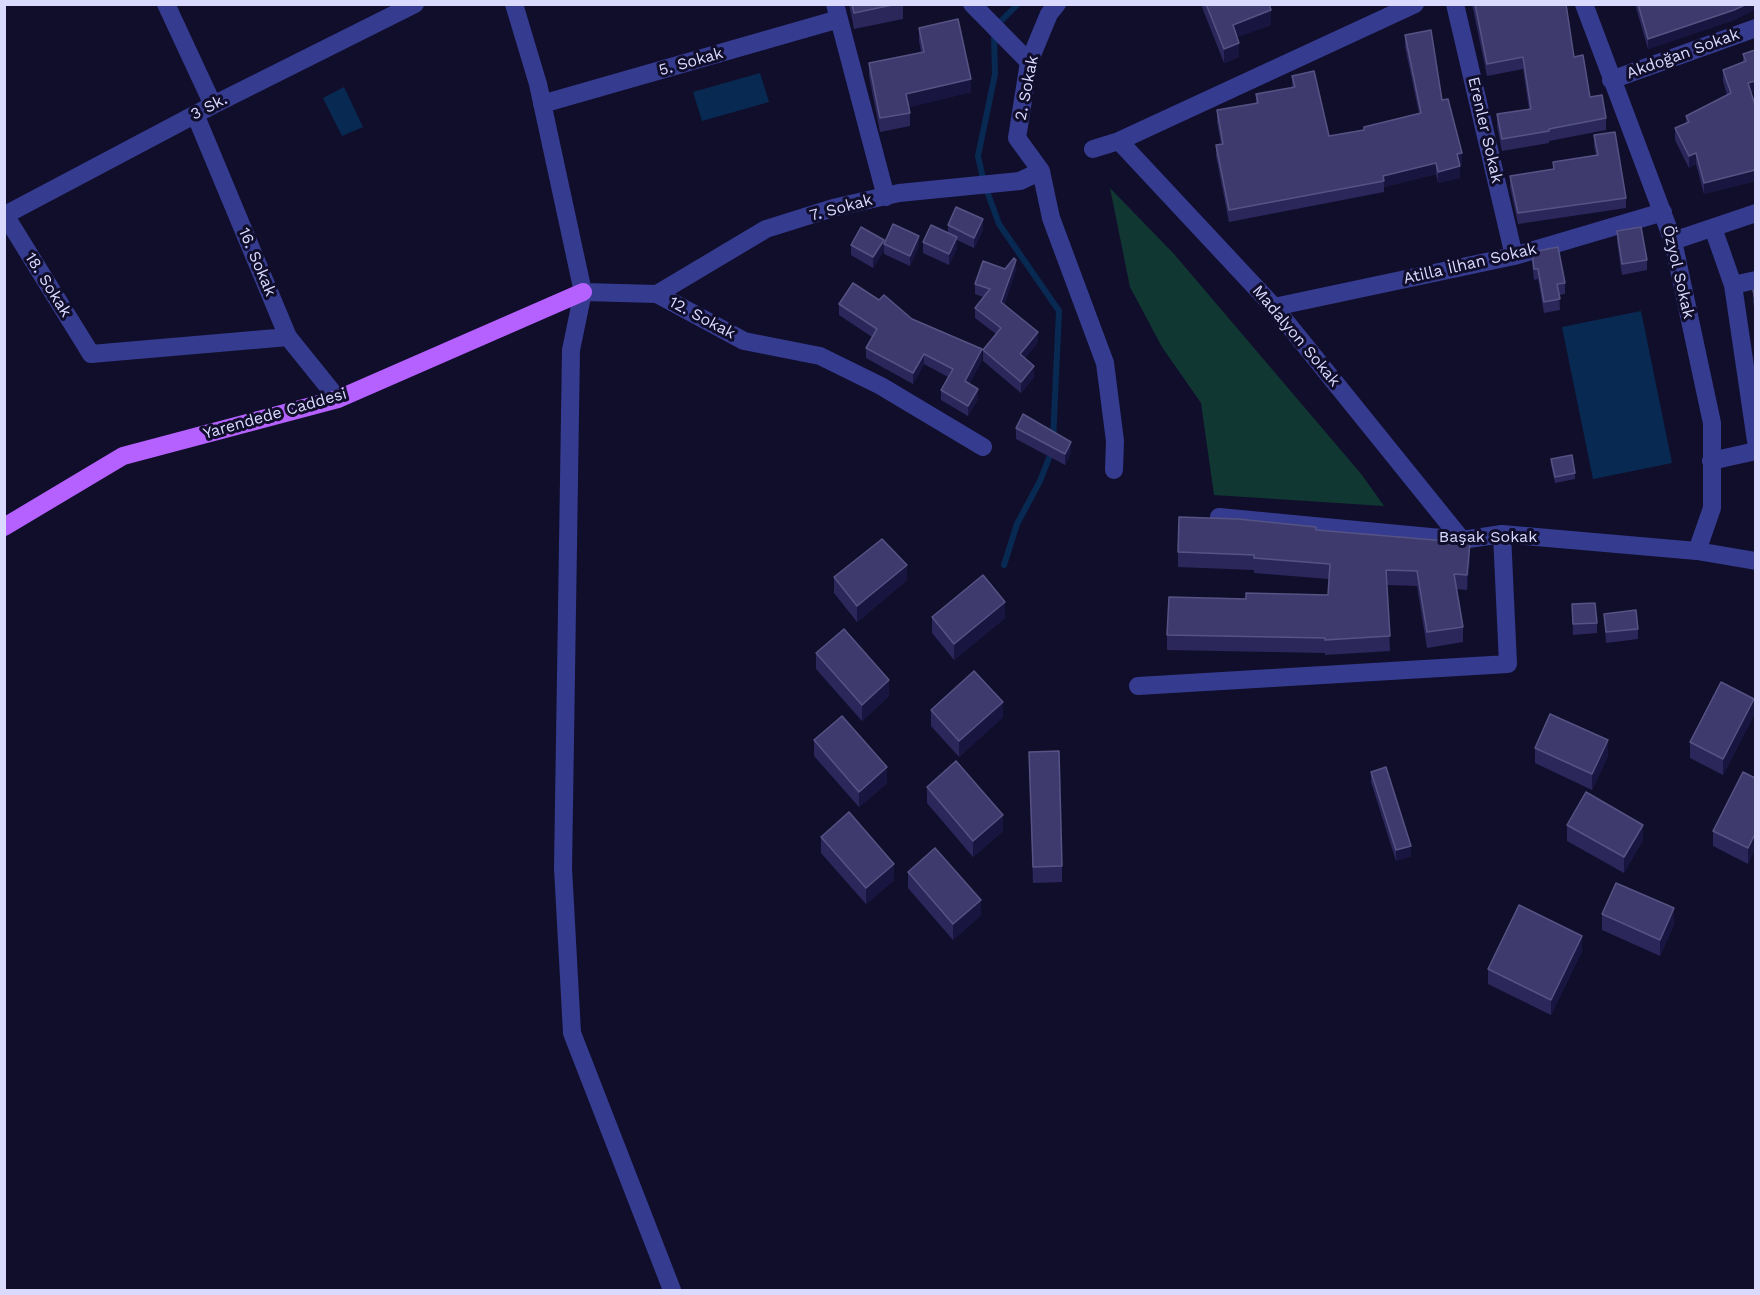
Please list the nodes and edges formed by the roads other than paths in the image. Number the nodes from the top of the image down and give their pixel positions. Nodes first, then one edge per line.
1 (166, 4) edge
2 (415, 4) edge
3 (514, 4) edge
4 (972, 4) edge
5 (1057, 4) edge
6 (1455, 4) edge
7 (1584, 4) edge
8 (1406, 6) edge
9 (384, 11) edge
10 (837, 12) edge
11 (1755, 28) edge
12 (1029, 62) junction
13 (1611, 80) junction
14 (542, 104) junction
15 (213, 105) junction
16 (195, 114) junction
17 (1119, 141) junction
18 (1093, 148) dead end
19 (1041, 171) junction
20 (886, 196) junction
21 (1663, 212) junction
22 (1755, 213) edge
23 (4, 215) edge
24 (1713, 228) junction
25 (1673, 241) junction
26 (1514, 256) junction
27 (1755, 280) edge
28 (1733, 285) junction
29 (583, 292) junction
30 (657, 294) junction
31 (1274, 307) junction
32 (288, 337) junction
33 (338, 399) junction
34 (1755, 441) edge
35 (983, 447) dead end
36 (1755, 451) edge
37 (1711, 461) junction
38 (1114, 470) dead end
39 (1219, 517) edge
40 (4, 527) edge
41 (1502, 534) junction
42 (1462, 540) junction
43 (1697, 551) junction
44 (1754, 565) edge
45 (1138, 686) dead end
46 (672, 1290) edge

1 - 15 street
2 - 9 street, 3 Sk.
3 - 14 street
4 - 12 street
5 - 12 street, 2. Sokak
6 - 26 street, Erenler Sokak
7 - 13 street, Özyol Sokak
8 - 17 street
9 - 15 street, 3 Sk.
10 - 14 street, 5. Sokak
10 - 20 street
11 - 13 street, Akdoğan Sokak
12 - 19 street, 2. Sokak
13 - 21 street, Özyol Sokak
14 - 29 street
15 - 16 street, 3 Sk.
16 - 23 street, 3 Sk.
16 - 32 street, 16. Sokak
17 - 18 street
17 - 31 street, Madalyon Sokak
19 - 20 street, 7. Sokak
19 - 38 street
20 - 30 street, 7. Sokak
21 - 25 street, Özyol Sokak
21 - 26 street, Atilla İlhan Sokak
22 - 24 street
23 - 32 street, 18. Sokak
24 - 25 street
24 - 28 street
25 - 37 street, Özyol Sokak
26 - 31 street, Atilla İlhan Sokak
27 - 28 street
28 - 34 street
29 - 30 street, 12. Sokak
29 - 33 main road, Yarendede Caddesi
29 - 46 street
30 - 35 street, 12. Sokak
31 - 42 street, Madalyon Sokak
32 - 33 street, 16. Sokak
33 - 40 main road, Yarendede Caddesi
36 - 37 street
37 - 43 street, Özyol Sokak
39 - 42 street, Başak Sokak
41 - 42 street, Başak Sokak
41 - 43 street, Başak Sokak
41 - 45 street
43 - 44 street, Başak Sokak

